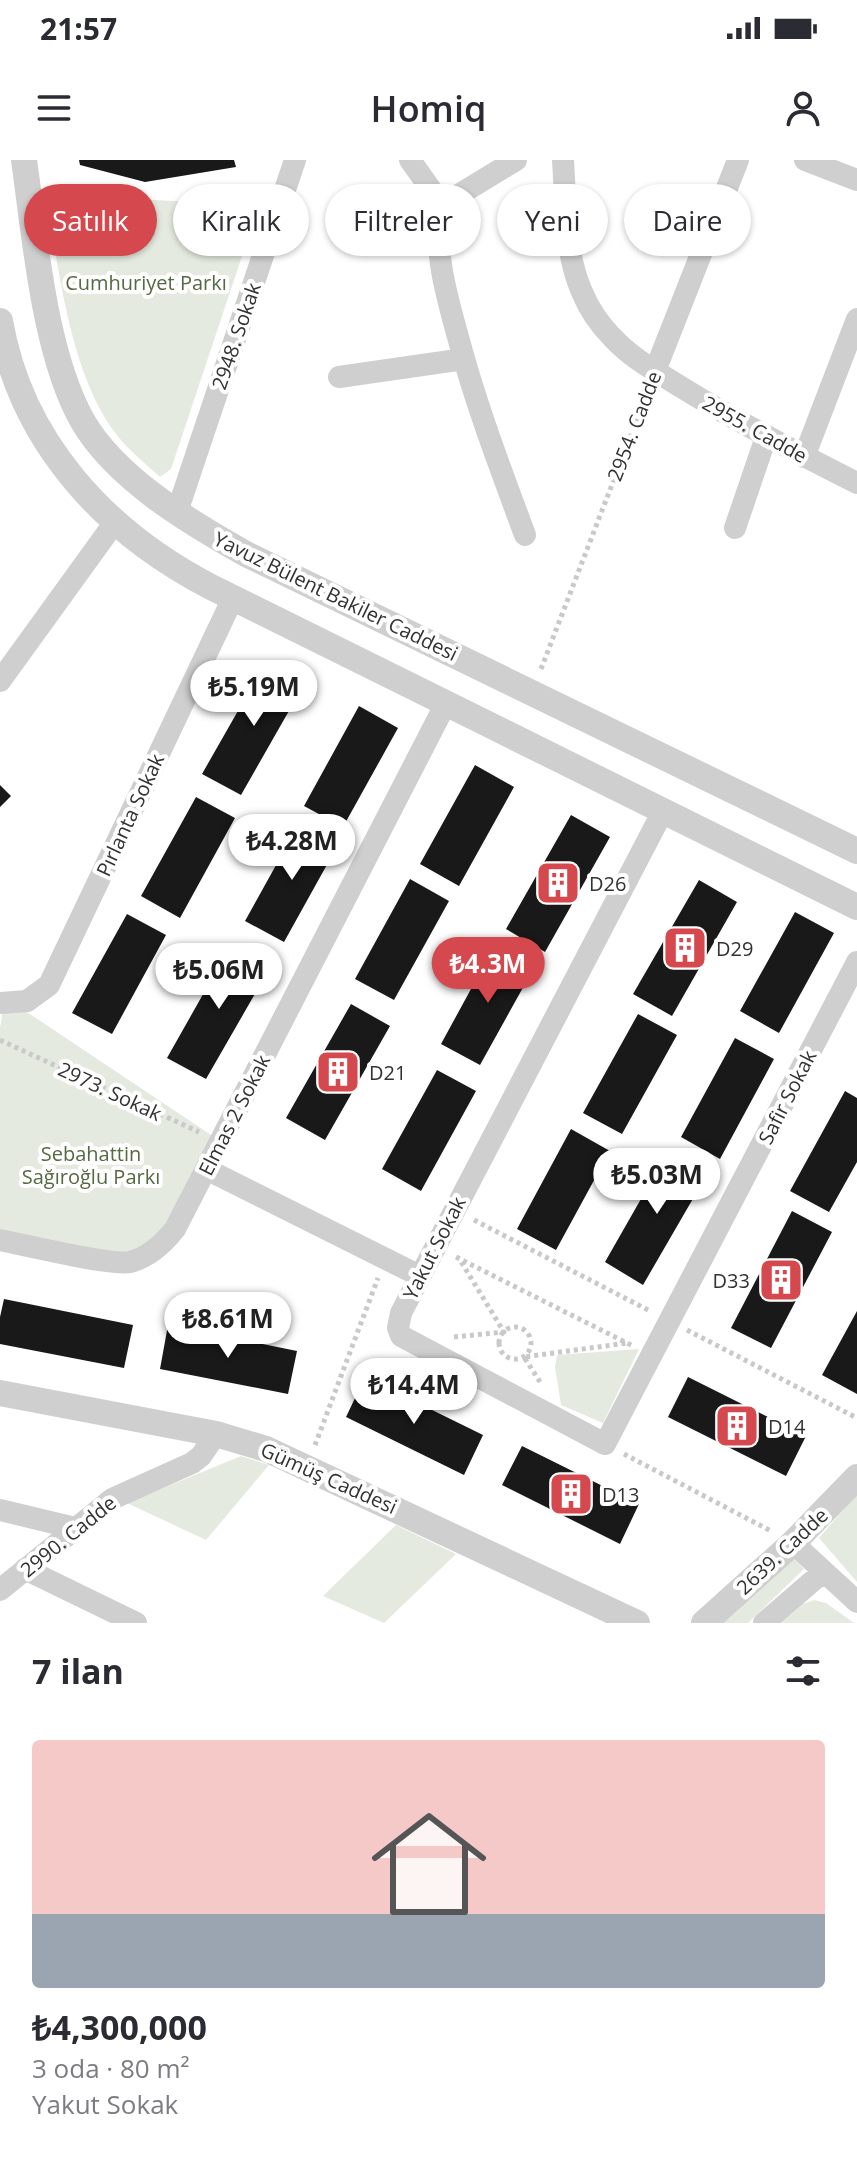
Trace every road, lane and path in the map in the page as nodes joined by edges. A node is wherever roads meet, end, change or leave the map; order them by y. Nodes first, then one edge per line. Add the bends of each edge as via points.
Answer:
1 (24, 160) edge
2 (295, 160) edge
3 (410, 160) edge
4 (516, 160) edge
5 (563, 160) edge
6 (738, 160) edge
7 (805, 160) edge
8 (857, 180) edge
9 (427, 184) edge
10 (477, 184) edge
11 (439, 256) edge
12 (857, 319) edge
13 (0, 321) edge
14 (464, 359) junction
15 (655, 371) junction
16 (339, 377) dead end
17 (766, 437) junction
18 (804, 457) junction
19 (857, 483) edge
20 (177, 512) junction
21 (115, 522) junction
22 (735, 528) dead end
23 (525, 535) dead end
24 (233, 598) junction
25 (0, 681) edge
26 (532, 692) junction
27 (445, 705) junction
28 (663, 811) junction
29 (857, 851) edge
30 (857, 907) edge
31 (857, 962) edge
32 (1, 1002) edge
33 (0, 1040) edge
34 (220, 1141) junction
35 (206, 1169) junction
36 (0, 1240) edge
37 (435, 1247) junction
38 (386, 1258) junction
39 (459, 1259) junction
40 (420, 1276) junction
41 (504, 1332) junction
42 (627, 1343) junction
43 (652, 1355) junction
44 (524, 1357) junction
45 (0, 1393) edge
46 (216, 1434) junction
47 (605, 1444) junction
48 (307, 1466) junction
49 (857, 1477) edge
50 (0, 1510) edge
51 (75, 1528) junction
52 (793, 1543) junction
53 (25, 1569) junction
54 (823, 1572) junction
55 (0, 1590) edge
56 (857, 1602) edge
57 (136, 1623) edge
58 (637, 1623) edge
59 (704, 1623) edge
60 (764, 1623) edge

1 - 20 street, Yavuz Bülent Bakiler Caddesi via 49,318 74,404 95,439
2 - 20 street, 2948. Sokak
3 - 9 street
4 - 10 street
5 - 15 street, 2955. Cadde via 570,251 582,291 612,339
6 - 15 street, 2954. Cadde
7 - 8 street
11 - 14 street
12 - 18 street
13 - 21 street via 15,378 35,424 67,473
14 - 16 street
14 - 23 street
15 - 17 street, 2955. Cadde
15 - 26 path, 2954. Cadde
17 - 18 street, 2955. Cadde
17 - 22 street
18 - 19 street, 2955. Cadde
20 - 26 street, Yavuz Bülent Bakiler Caddesi via 246,554
21 - 24 street via 170,564
21 - 25 street
24 - 27 street
24 - 32 street, Pırlanta Sokak via 49,985 27,1001
26 - 29 street, Yavuz Bülent Bakiler Caddesi
27 - 28 street
27 - 34 street, Elmas 2 Sokak
28 - 30 street
28 - 37 street, Yakut Sokak
31 - 43 street, Safir Sokak
33 - 34 path, 2973. Sokak
34 - 35 street, Elmas 2 Sokak
35 - 36 street, Elmas 2 Sokak via 175,1229 156,1249 135,1260 122,1263
35 - 38 street
37 - 39 path
37 - 40 street, Yakut Sokak
38 - 40 street
38 - 48 path
39 - 41 path
39 - 42 path
40 - 47 street, Yakut Sokak via 399,1316 401,1336
41 - 44 path via 501,1352 514,1360
41 - 44 path via 518,1327 527,1333 530,1348
42 - 43 path
42 - 44 path
43 - 47 street, Safir Sokak
45 - 46 street, Gümüş Caddesi
46 - 48 street, Gümüş Caddesi
46 - 51 street, 2990. Cadde via 192,1463 121,1493
47 - 52 path
48 - 58 street, Gümüş Caddesi
49 - 52 street, 2639. Cadde
50 - 51 street
51 - 53 street, 2990. Cadde
52 - 54 street
52 - 59 street, 2639. Cadde
53 - 55 street, 2990. Cadde
53 - 57 street
54 - 56 street
54 - 60 street

